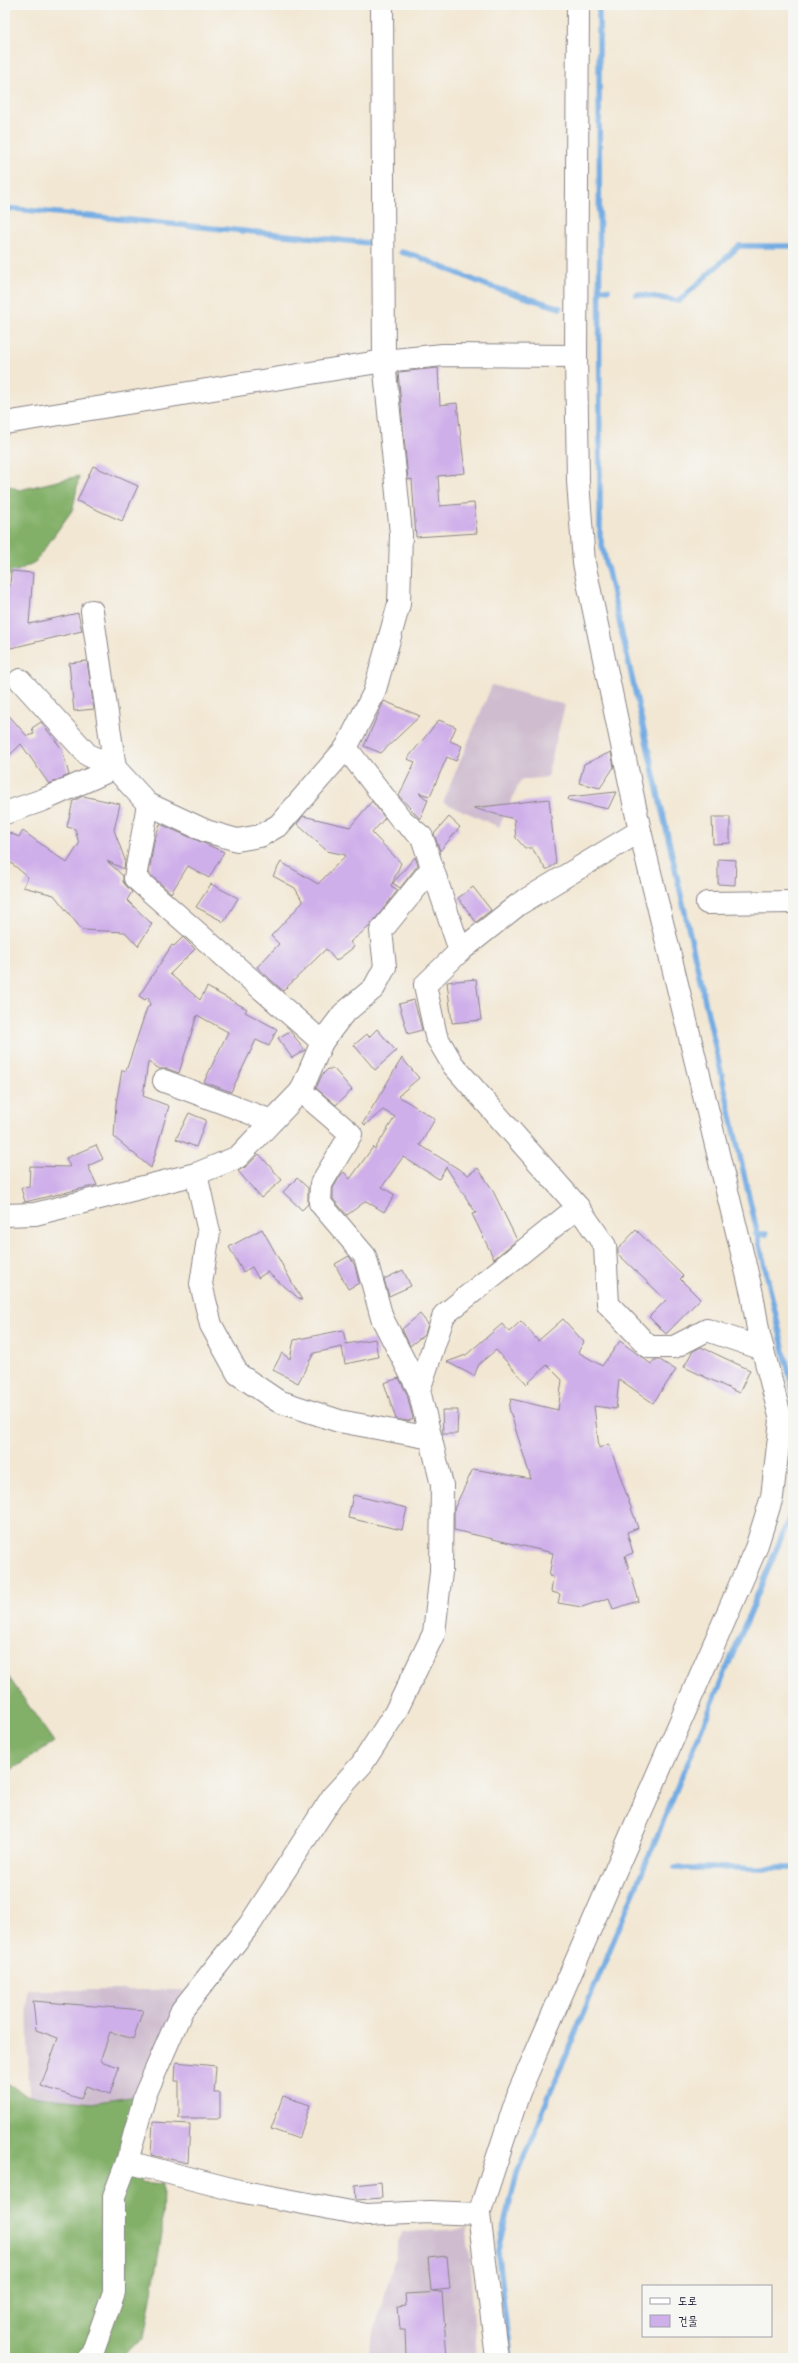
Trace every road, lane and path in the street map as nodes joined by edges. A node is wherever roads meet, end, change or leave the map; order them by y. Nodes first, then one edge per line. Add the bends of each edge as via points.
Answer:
1 (382, 5) edge
2 (578, 5) edge
3 (576, 356) junction
4 (384, 361) junction
5 (5, 423) edge
6 (92, 611) dead end
7 (20, 680) dead end
8 (346, 748) junction
9 (115, 768) junction
10 (148, 804) junction
11 (5, 814) edge
12 (640, 831) junction
13 (432, 868) junction
14 (793, 902) edge
15 (707, 903) dead end
16 (460, 951) junction
17 (322, 1042) junction
18 (164, 1081) dead end
19 (301, 1091) junction
20 (272, 1121) junction
21 (196, 1174) junction
22 (578, 1208) junction
23 (5, 1215) edge
24 (762, 1349) junction
25 (419, 1390) junction
26 (431, 1438) junction
27 (126, 2162) junction
28 (479, 2214) junction
29 (88, 2358) edge
30 (497, 2358) edge

1 - 4 street
2 - 3 street
3 - 4 street via 443,355
3 - 12 street via 578,481 584,563
4 - 5 street
4 - 8 street via 401,534 399,604 374,693
6 - 9 street
7 - 9 street via 88,756
8 - 10 street via 279,825 260,836 237,840 206,831
8 - 13 street via 401,819 422,837
9 - 10 street
9 - 11 street
10 - 17 street via 135,878
12 - 16 street via 519,904
12 - 24 street via 752,1294
13 - 16 street
13 - 17 street via 381,931 384,967 374,988 343,1014
14 - 15 street
16 - 22 street via 425,985 436,1036 453,1065
17 - 19 street
18 - 20 street
19 - 20 street
19 - 25 street via 350,1134 321,1184 320,1203 365,1256 382,1318
20 - 21 street via 238,1157
21 - 23 street via 35,1214
21 - 26 street via 209,1232 201,1284 211,1325 238,1374 285,1403 339,1421
22 - 24 street via 605,1246 608,1304 649,1347 674,1348 707,1330
22 - 25 street via 444,1315
24 - 28 street via 781,1420 772,1497 756,1548 519,2092
25 - 26 street
26 - 27 street via 442,1485 441,1572 434,1633 395,1713 362,1764 333,1796 250,1924 182,2010 145,2095
27 - 28 street via 239,2191 367,2215 429,2212
27 - 29 street via 114,2196 114,2292 92,2354
28 - 30 street

